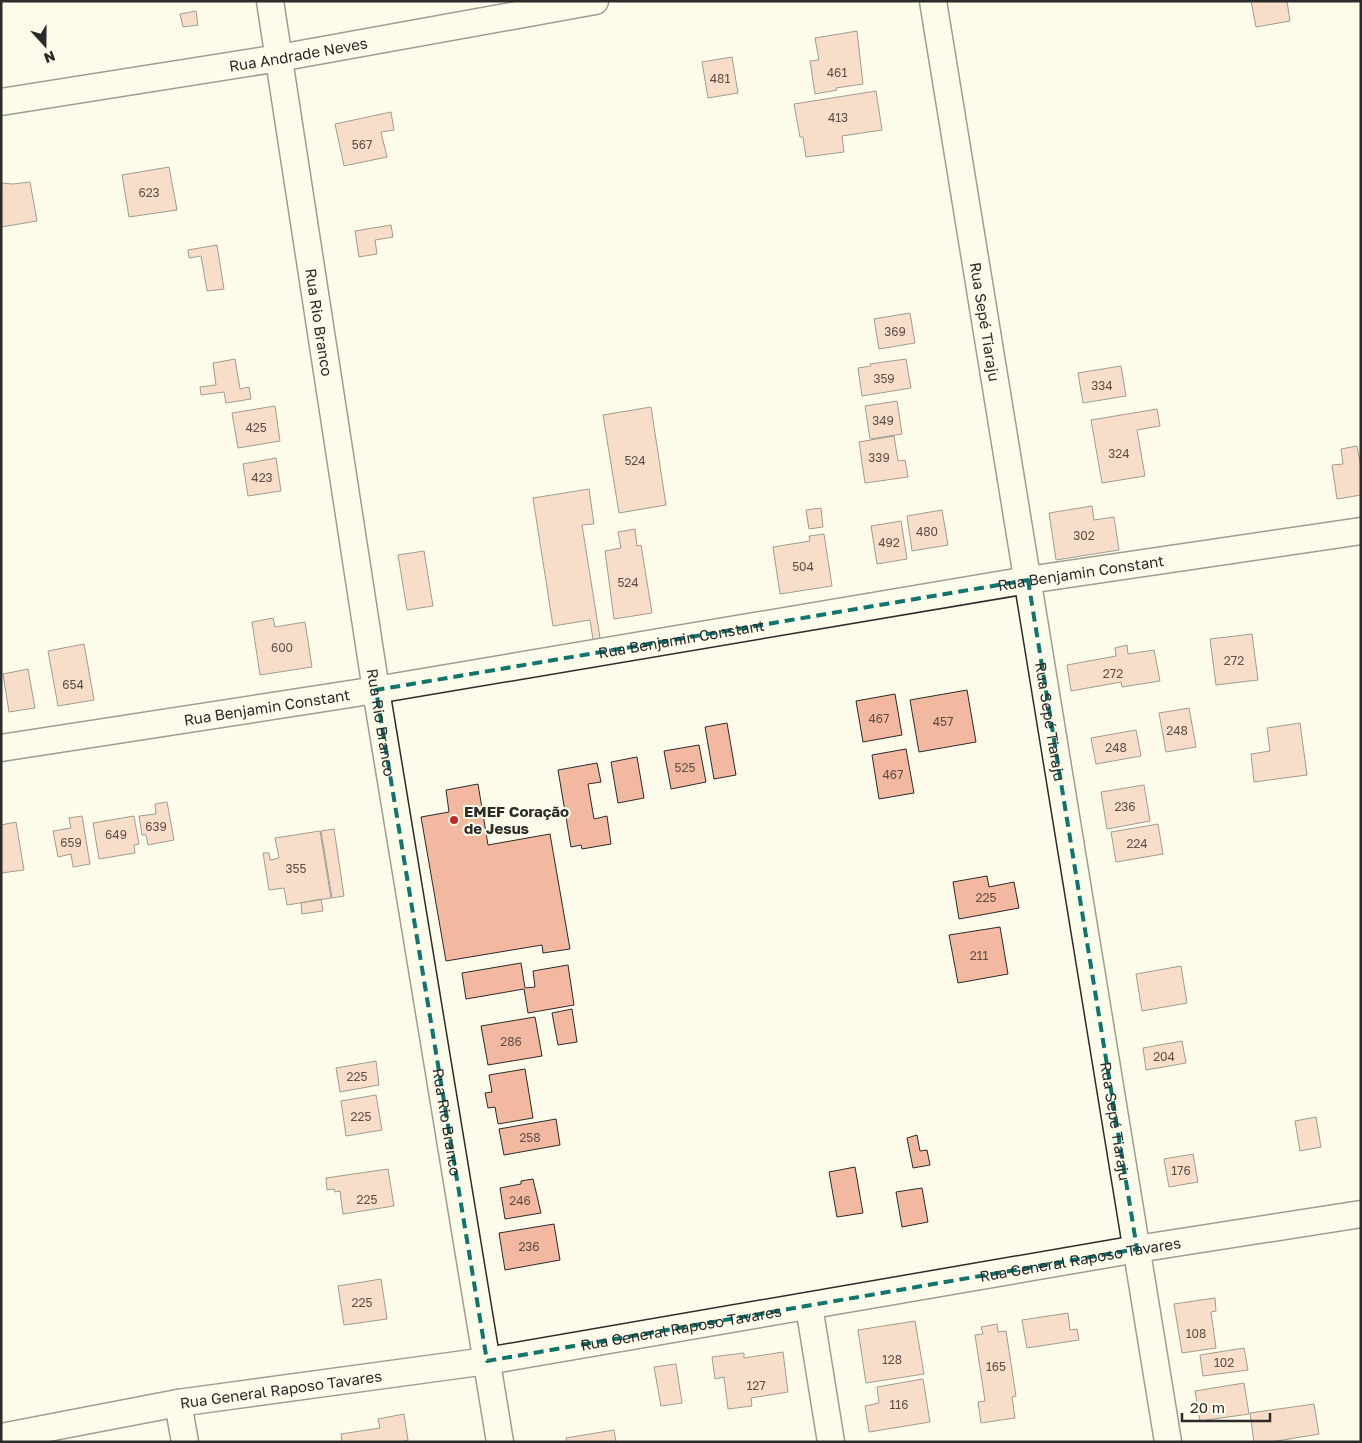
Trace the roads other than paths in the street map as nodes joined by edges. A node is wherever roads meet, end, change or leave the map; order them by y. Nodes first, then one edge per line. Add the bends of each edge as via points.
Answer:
1 (270, 1) edge
2 (596, 1) edge
3 (933, 1) edge
4 (278, 58) junction
5 (1, 102) edge
6 (1361, 531) edge
7 (1028, 580) junction
8 (376, 690) junction
9 (1, 748) edge
10 (1361, 1214) edge
11 (1137, 1249) junction
12 (808, 1306) junction
13 (487, 1361) junction
14 (178, 1403) junction
15 (1, 1437) edge
16 (185, 1442) edge
17 (500, 1442) edge
18 (831, 1442) edge
19 (1168, 1442) edge

1 - 4 street, Rua Rio Branco
2 - 4 street, Rua Andrade Neves
3 - 7 street, Rua Sepé Tiaraju
4 - 5 street, Rua Andrade Neves
4 - 8 street, Rua Rio Branco
6 - 7 street, Rua Benjamin Constant
7 - 8 street, Rua Benjamin Constant
7 - 11 street, Rua Sepé Tiaraju
8 - 9 street, Rua Benjamin Constant
8 - 13 street, Rua Rio Branco
10 - 11 street, Rua General Raposo Tavares
11 - 12 street, Rua General Raposo Tavares
11 - 19 street, Rua Sepé Tiaraju
12 - 13 street, Rua General Raposo Tavares
12 - 18 street
13 - 14 street, Rua General Raposo Tavares
13 - 17 street, Rua Rio Branco
14 - 15 street, Rua General Raposo Tavares
14 - 16 street

